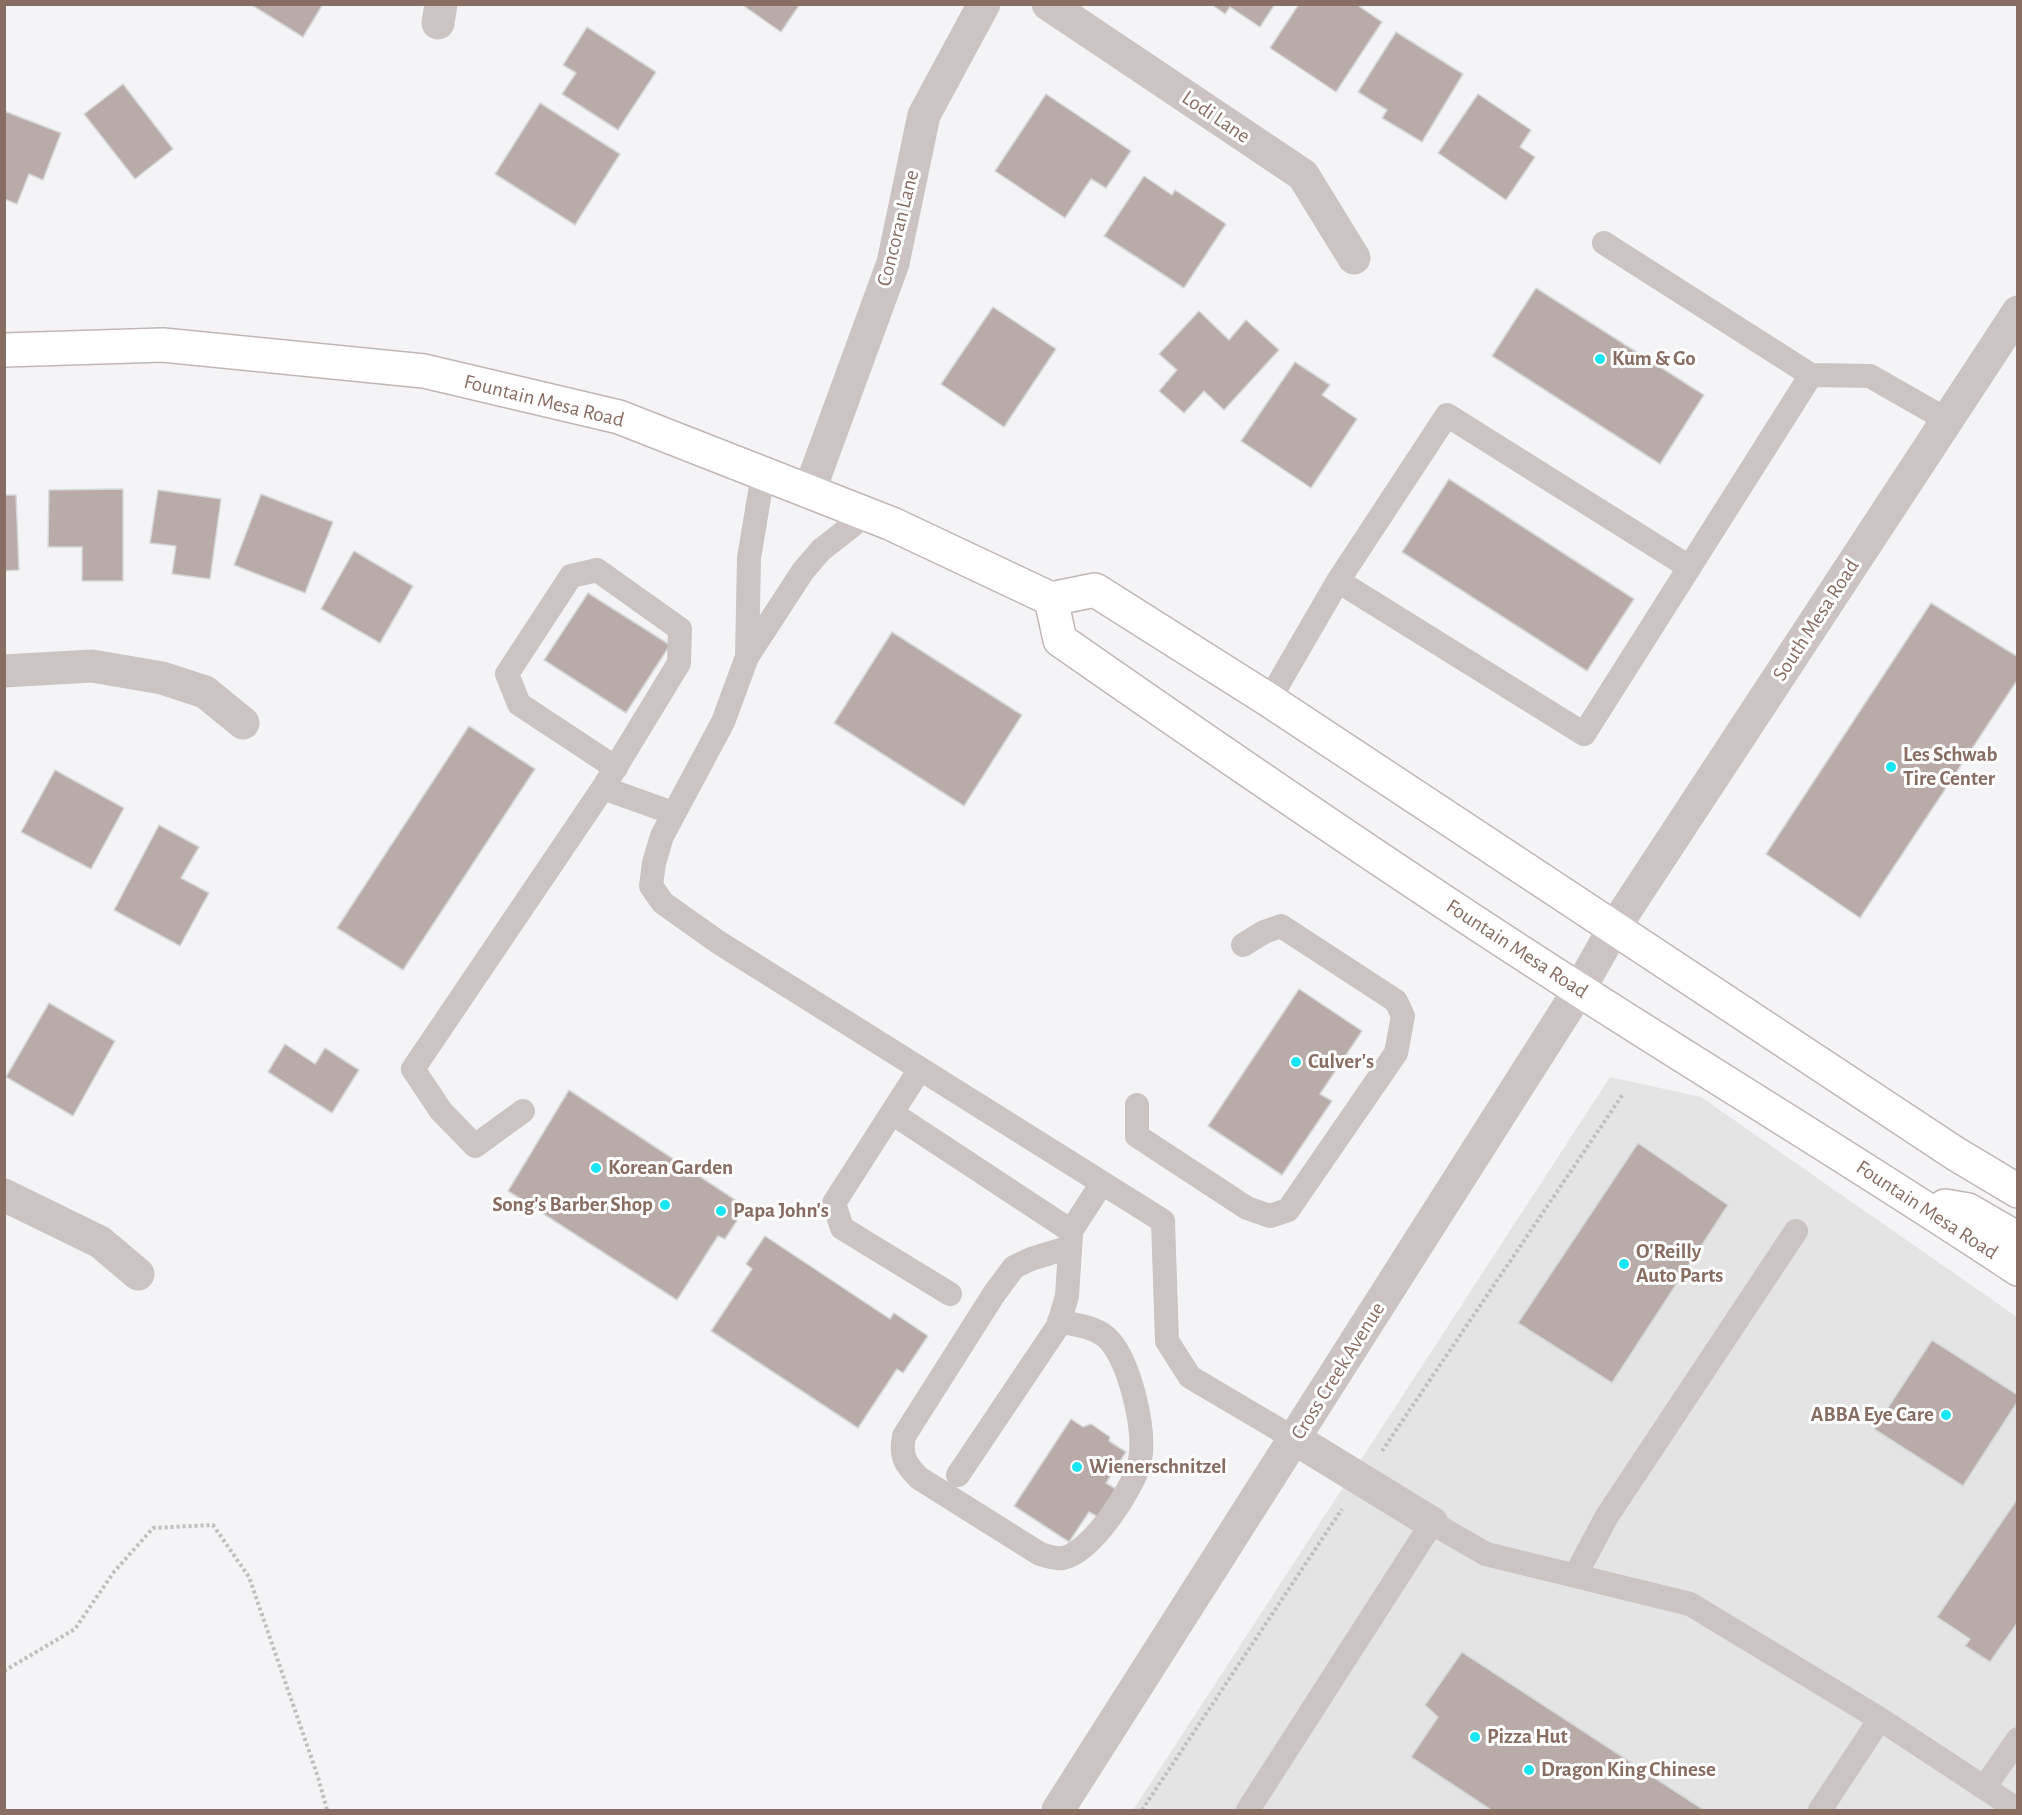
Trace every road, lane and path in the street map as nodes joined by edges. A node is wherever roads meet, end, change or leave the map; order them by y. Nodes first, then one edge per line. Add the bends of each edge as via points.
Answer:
1 (984, 4) edge
2 (1048, 4) edge
3 (1604, 243) dead end
4 (1354, 258) dead end
5 (2018, 312) edge
6 (4, 350) edge
7 (1811, 375) junction
8 (1947, 420) junction
9 (763, 474) junction
10 (809, 492) junction
11 (867, 514) junction
12 (1689, 567) junction
13 (1338, 582) junction
14 (1051, 598) junction
15 (747, 657) junction
16 (4, 671) edge
17 (1269, 700) junction
18 (243, 723) dead end
19 (616, 768) junction
20 (603, 788) junction
21 (673, 813) junction
22 (1614, 928) junction
23 (1243, 945) dead end
24 (1579, 990) junction
25 (920, 1069) junction
26 (1137, 1105) dead end
27 (523, 1110) dead end
28 (892, 1113) junction
29 (1102, 1183) junction
30 (2018, 1191) edge
31 (4, 1195) edge
32 (1914, 1200) junction
33 (1796, 1231) dead end
34 (1070, 1239) junction
35 (2018, 1239) edge
36 (2018, 1269) edge
37 (138, 1274) dead end
38 (950, 1294) dead end
39 (1059, 1321) junction
40 (1295, 1439) junction
41 (958, 1475) dead end
42 (1432, 1523) junction
43 (1575, 1576) junction
44 (4, 1671) edge
45 (1880, 1719) junction
46 (2018, 1739) edge
47 (1984, 1788) junction
48 (327, 1810) edge
49 (1058, 1810) edge
50 (1248, 1810) edge
51 (1820, 1810) edge
52 (2018, 1810) edge

1 - 10 street, Concoran Lane via 924,115 893,263
2 - 4 street, Lodi Lane via 1303,175
3 - 7 lane
5 - 8 street, South Mesa Road
6 - 9 main road, Fountain Mesa Road via 163,345 424,371 619,417
7 - 8 lane via 1870,376
7 - 12 lane
8 - 22 street, South Mesa Road
9 - 10 main road, Fountain Mesa Road
9 - 15 lane via 749,558
10 - 11 main road, Fountain Mesa Road
11 - 14 main road, Fountain Mesa Road
11 - 15 lane via 821,550 803,571
12 - 13 lane via 1447,415
12 - 13 lane via 1584,734
13 - 17 lane
14 - 17 main road via 1095,590
14 - 24 main road, Fountain Mesa Road via 1060,640 1223,754
15 - 21 lane via 723,722
16 - 18 street via 92,666 162,678 205,692
17 - 22 main road
19 - 19 lane via 678,663 680,630 597,570 571,576 507,674 519,704
19 - 20 lane
20 - 21 lane
20 - 27 lane via 413,1069 441,1111 475,1146
21 - 25 lane via 662,836 651,886 663,903
22 - 24 street, Cross Creek Avenue
22 - 30 main road
23 - 26 lane via 1281,927 1396,1001 1403,1016 1396,1053 1288,1210 1270,1216 1247,1208 1137,1136
24 - 32 main road, Fountain Mesa Road
24 - 40 street, Cross Creek Avenue
25 - 28 lane
25 - 29 lane
28 - 34 lane
28 - 38 lane via 834,1203 842,1228
29 - 34 lane
29 - 40 lane via 1163,1221 1167,1341 1190,1377
31 - 37 street via 100,1242
32 - 35 main road via 1968,1210
32 - 36 main road, Fountain Mesa Road
33 - 43 lane via 1607,1515
34 - 39 lane via 1067,1296
34 - 39 lane via 1014,1267 904,1436 901,1451 906,1465 919,1478 1040,1554 1061,1559 1091,1542 1121,1500 1140,1461 1142,1431 1122,1361 1109,1340 1090,1328
39 - 41 lane
40 - 42 street
40 - 49 street, Cross Creek Avenue
42 - 43 lane via 1486,1554
42 - 50 lane
43 - 45 lane via 1690,1604
44 - 48 path via 75,1629 113,1573 153,1528 213,1526 249,1577
45 - 47 lane
45 - 51 lane
46 - 47 lane
47 - 52 lane

